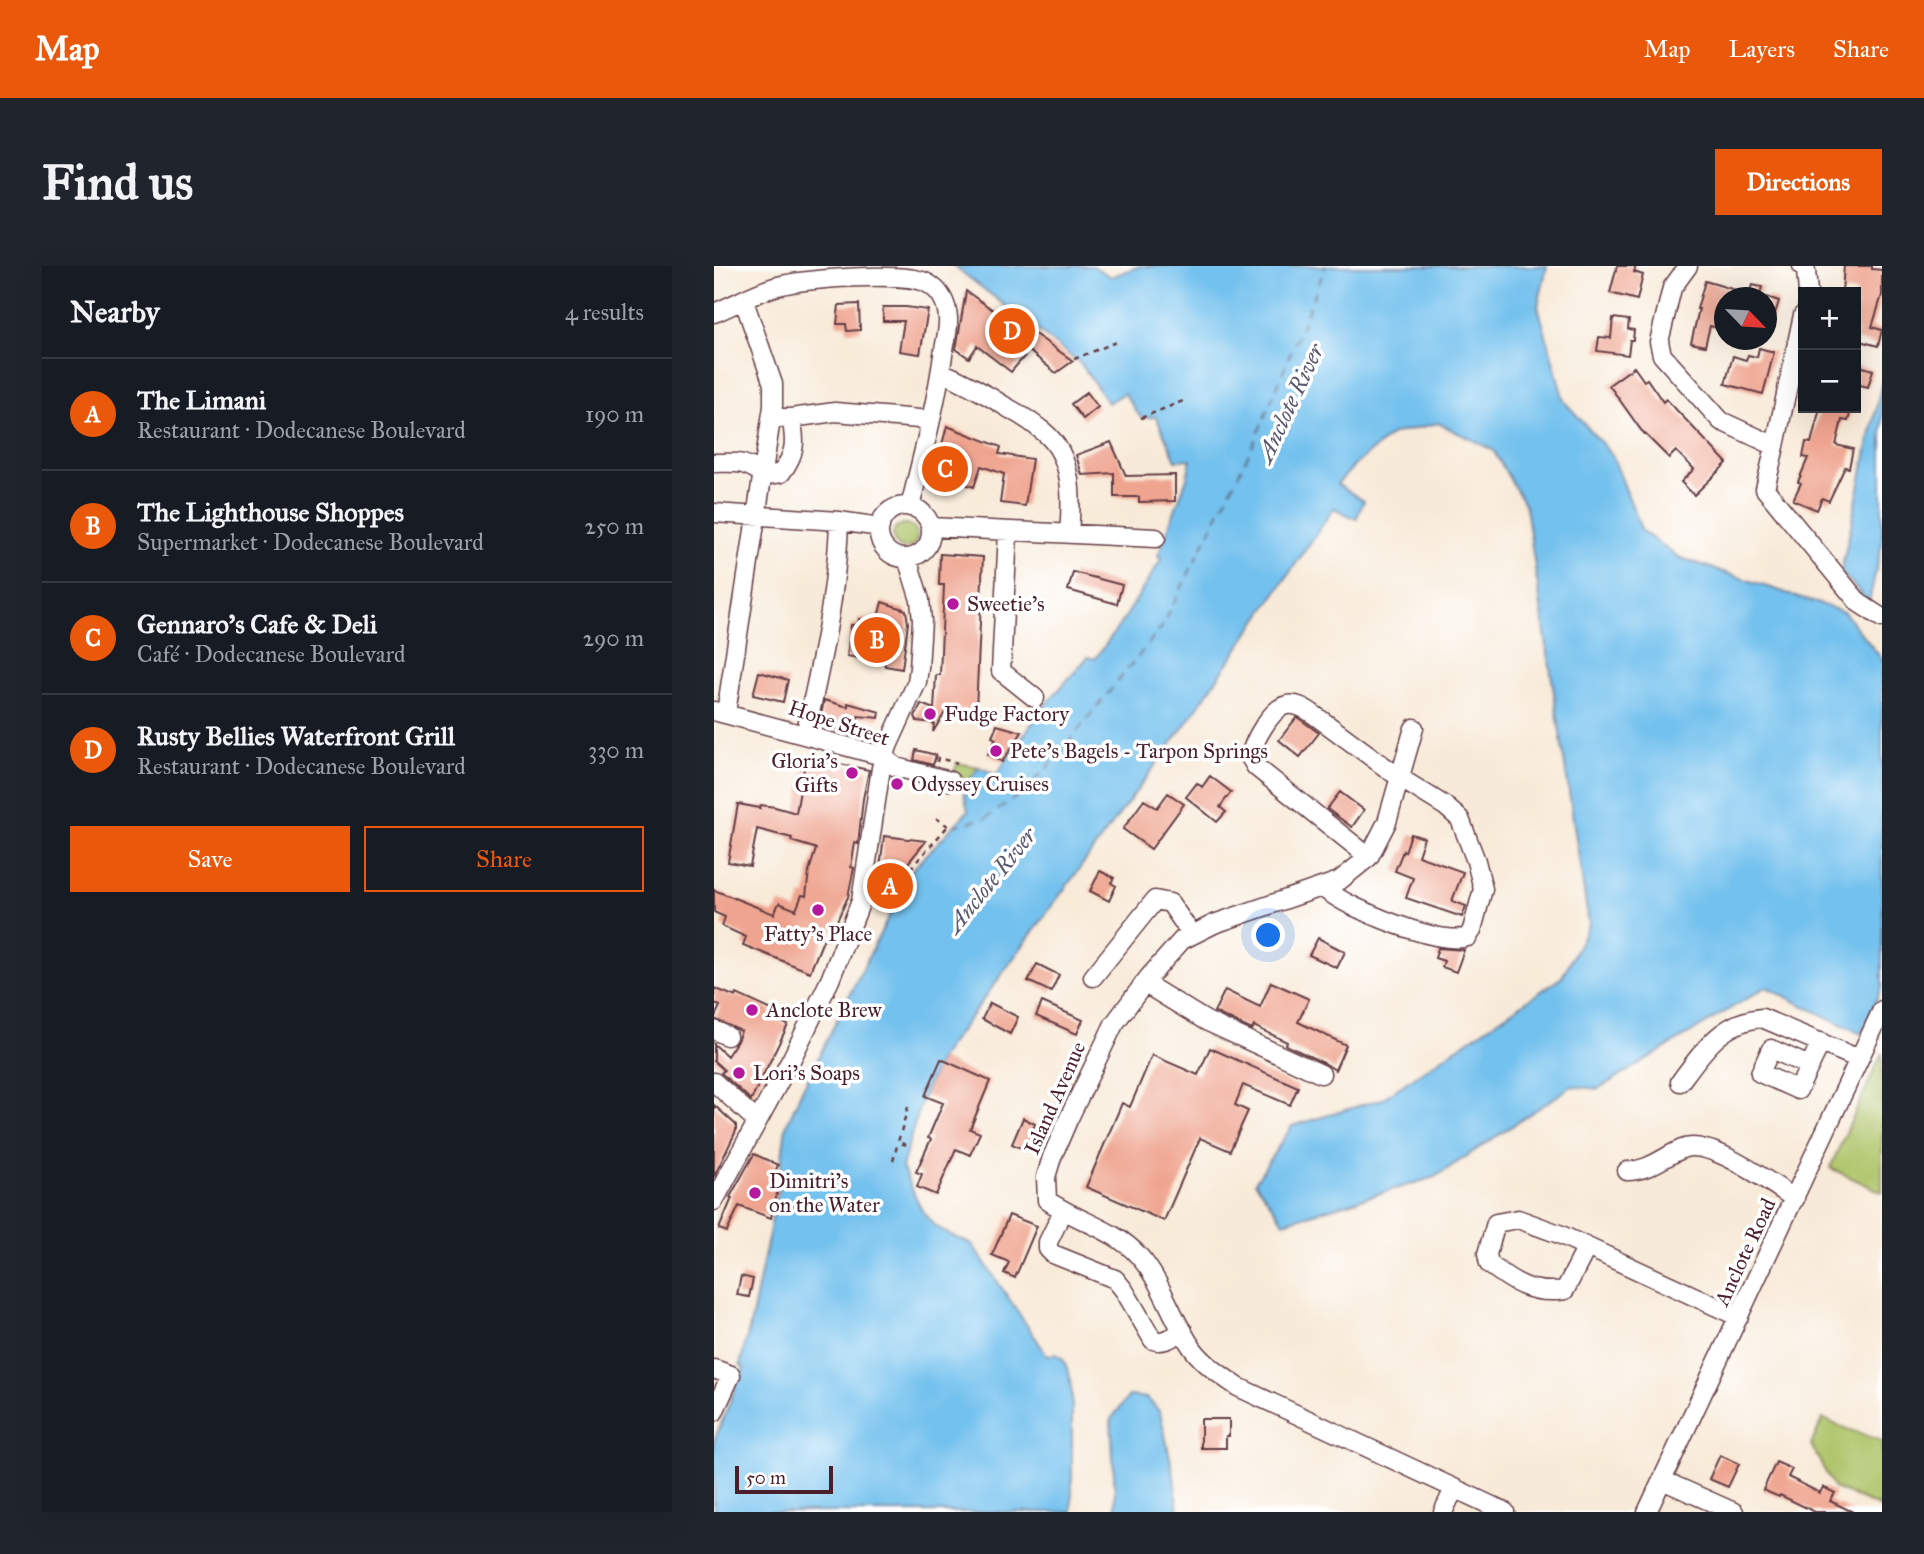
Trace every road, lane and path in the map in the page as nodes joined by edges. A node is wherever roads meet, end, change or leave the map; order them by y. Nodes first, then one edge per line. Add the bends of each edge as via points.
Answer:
1 (1688, 266) edge
2 (1802, 266) edge
3 (1808, 287) edge
4 (744, 301) junction
5 (714, 313) edge
6 (1798, 338) edge
7 (1119, 341) dead end
8 (1074, 359) dead end
9 (941, 372) junction
10 (1183, 401) dead end
11 (772, 418) junction
12 (791, 418) junction
13 (1141, 418) dead end
14 (931, 419) junction
15 (1775, 446) junction
16 (714, 463) edge
17 (763, 475) junction
18 (910, 507) junction
19 (714, 513) edge
20 (757, 515) junction
21 (839, 521) junction
22 (880, 527) junction
23 (931, 527) junction
24 (1008, 532) junction
25 (1069, 533) junction
26 (1156, 538) dead end
27 (908, 558) junction
28 (1879, 617) edge
29 (1035, 698) dead end
30 (720, 712) edge
31 (1414, 727) dead end
32 (805, 734) junction
33 (884, 757) junction
34 (1400, 778) junction
35 (950, 781) dead end
36 (936, 818) dead end
37 (1369, 857) junction
38 (1321, 887) junction
39 (897, 895) dead end
40 (1192, 935) junction
41 (1093, 977) dead end
42 (1144, 983) junction
43 (1882, 1010) edge
44 (1821, 1042) junction
45 (1859, 1059) junction
46 (1809, 1066) dead end
47 (1321, 1074) dead end
48 (714, 1082) edge
49 (1680, 1082) dead end
50 (908, 1107) dead end
51 (757, 1121) junction
52 (898, 1142) junction
53 (909, 1146) dead end
54 (893, 1161) dead end
55 (1627, 1171) dead end
56 (716, 1192) edge
57 (1794, 1199) junction
58 (1063, 1211) junction
59 (1587, 1247) junction
60 (1740, 1317) junction
61 (1183, 1331) junction
62 (714, 1369) edge
63 (714, 1412) edge
64 (1662, 1480) junction
65 (1454, 1489) junction
66 (1443, 1512) edge
67 (1505, 1512) edge
68 (1647, 1512) edge
69 (1734, 1512) edge

1 - 15 street via 1672,288 1659,341 1662,355 1721,421
2 - 3 street
4 - 5 street
4 - 9 street via 777,286 855,277 926,282 943,299 948,319
4 - 11 street via 773,384
6 - 15 street
7 - 8 path
9 - 14 street
9 - 25 street via 968,383 1047,434 1068,473 1072,498
10 - 13 path
11 - 12 street
11 - 17 street
12 - 14 street via 835,412
12 - 17 street via 794,452 789,463 781,473
14 - 18 street
15 - 28 street via 1765,489 1859,603
16 - 17 street via 737,463
17 - 20 street
18 - 22 street via 894,509
18 - 23 street via 923,514
19 - 20 street
20 - 21 street
20 - 30 street
21 - 22 street
21 - 32 street via 826,639
22 - 27 street via 886,549
23 - 24 street
23 - 27 street via 929,544
24 - 25 street
24 - 29 street via 1001,671
25 - 26 street
27 - 33 street via 920,600 919,668
30 - 32 street, Hope Street
31 - 34 street, Island Avenue
32 - 33 street, Hope Street
33 - 35 street, Hope Street via 897,766
33 - 51 street via 861,901 830,980
34 - 37 street, Island Avenue via 1387,822
34 - 37 street via 1301,706 1284,705 1272,714 1252,748 1250,757 1256,767
34 - 38 street via 1460,819 1483,888 1468,937 1415,931 1354,907
36 - 39 path via 948,825 910,869
37 - 38 street, Island Avenue via 1339,881
38 - 40 street, Island Avenue
40 - 41 street via 1170,903 1155,900
40 - 42 street, Island Avenue via 1182,940
42 - 47 street via 1206,1021
42 - 58 street, Island Avenue via 1114,1024 1052,1157 1046,1177 1047,1200
43 - 45 street, Anclote Road
44 - 45 street
44 - 46 street
44 - 49 street via 1762,1018 1747,1019 1706,1046
45 - 57 street, Anclote Road
48 - 51 street
50 - 52 path
51 - 56 street
52 - 53 path
52 - 54 path
55 - 57 street via 1648,1168 1685,1147 1698,1146 1745,1167
57 - 60 street, Anclote Road
58 - 61 street via 1116,1237 1139,1256
58 - 61 street via 1048,1249 1115,1279 1153,1340
59 - 59 street via 1565,1290 1548,1293 1514,1283 1489,1264 1487,1254 1496,1223 1518,1219
59 - 60 street
60 - 64 street, Anclote Road
61 - 65 street via 1212,1370 1238,1387
62 - 63 street via 731,1375
64 - 68 street, Anclote Road
64 - 69 street
65 - 66 street
65 - 67 street

